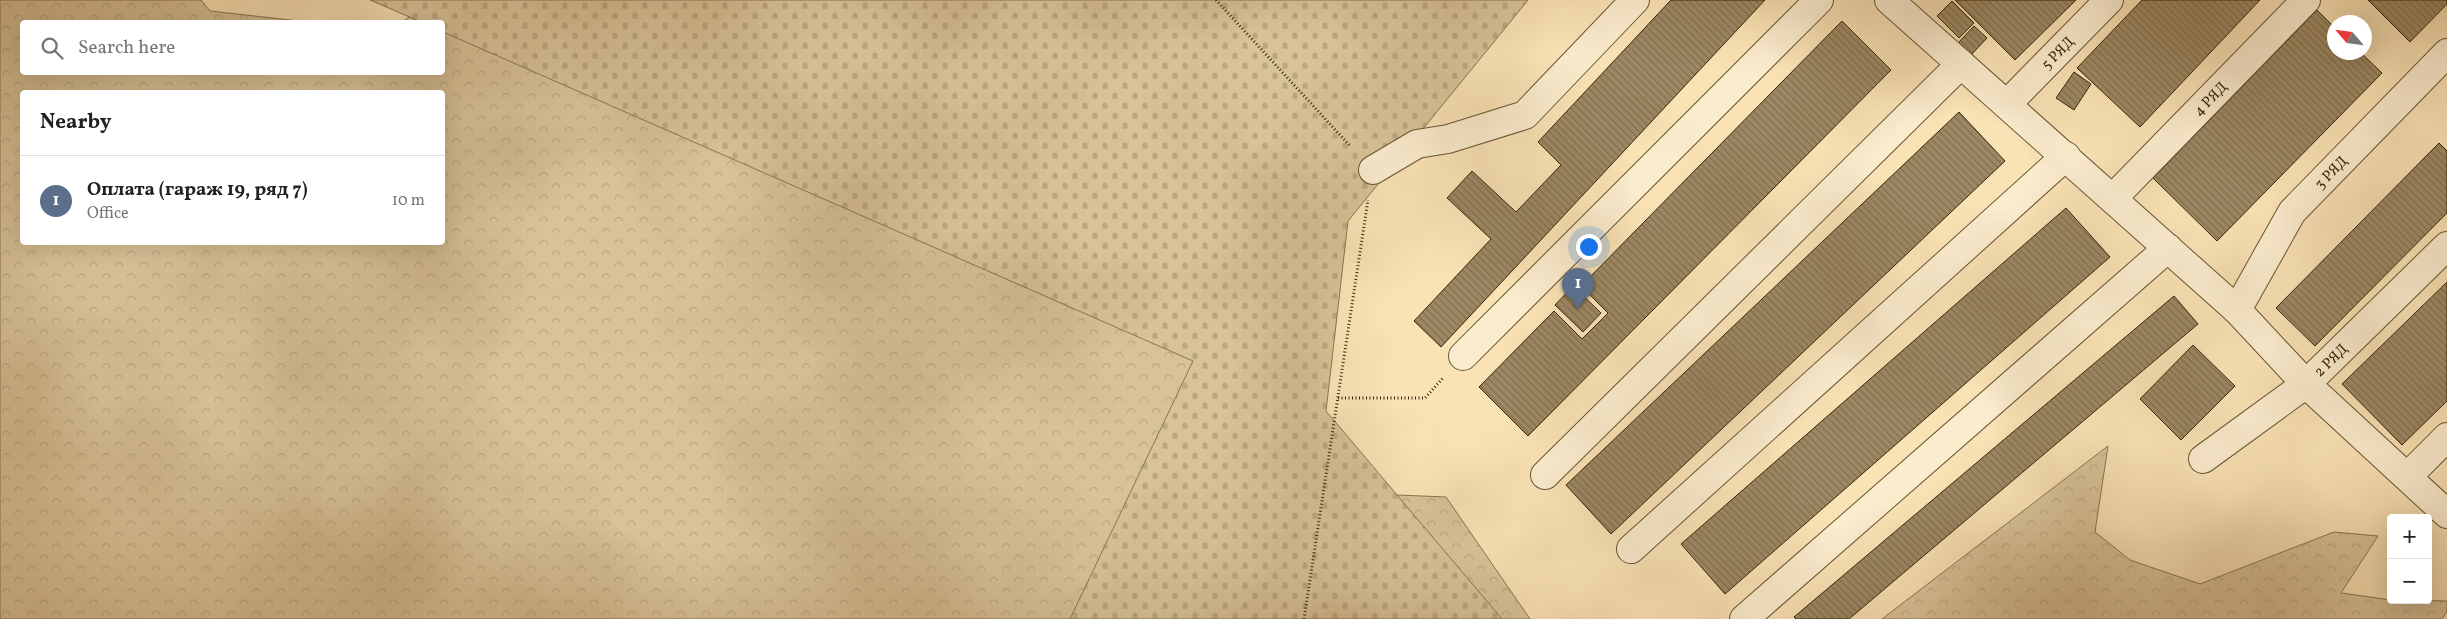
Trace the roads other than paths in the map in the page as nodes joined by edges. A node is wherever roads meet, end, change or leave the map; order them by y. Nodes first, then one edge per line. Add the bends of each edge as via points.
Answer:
1 (1635, 0) edge
2 (1818, 0) edge
3 (2109, 0) edge
4 (2306, 0) edge
5 (1900, 4) edge
6 (2447, 53) edge
7 (1961, 64) junction
8 (2007, 104) junction
9 (2066, 156) junction
10 (1373, 170) road end
11 (2113, 198) junction
12 (2447, 246) edge
13 (2168, 248) junction
14 (2237, 310) junction
15 (1463, 356) road end
16 (2306, 384) junction
17 (2447, 437) edge
18 (2203, 460) dead end
19 (1545, 475) dead end
20 (2408, 476) junction
21 (2447, 514) edge
22 (1631, 549) dead end
23 (1744, 619) edge

1 - 10 street via 1525,116 1448,139 1418,144
2 - 15 street
3 - 8 street, 5 РЯД
4 - 11 street, 4 РЯД
5 - 7 street
6 - 14 street, 3 РЯД via 2292,212
7 - 8 street
7 - 19 street
8 - 9 street
9 - 11 street
9 - 22 street
11 - 13 street
12 - 16 street, 2 РЯД
13 - 14 street
13 - 23 street
14 - 16 street
16 - 18 street, 2 РЯД
16 - 20 street
17 - 20 street
20 - 21 street

